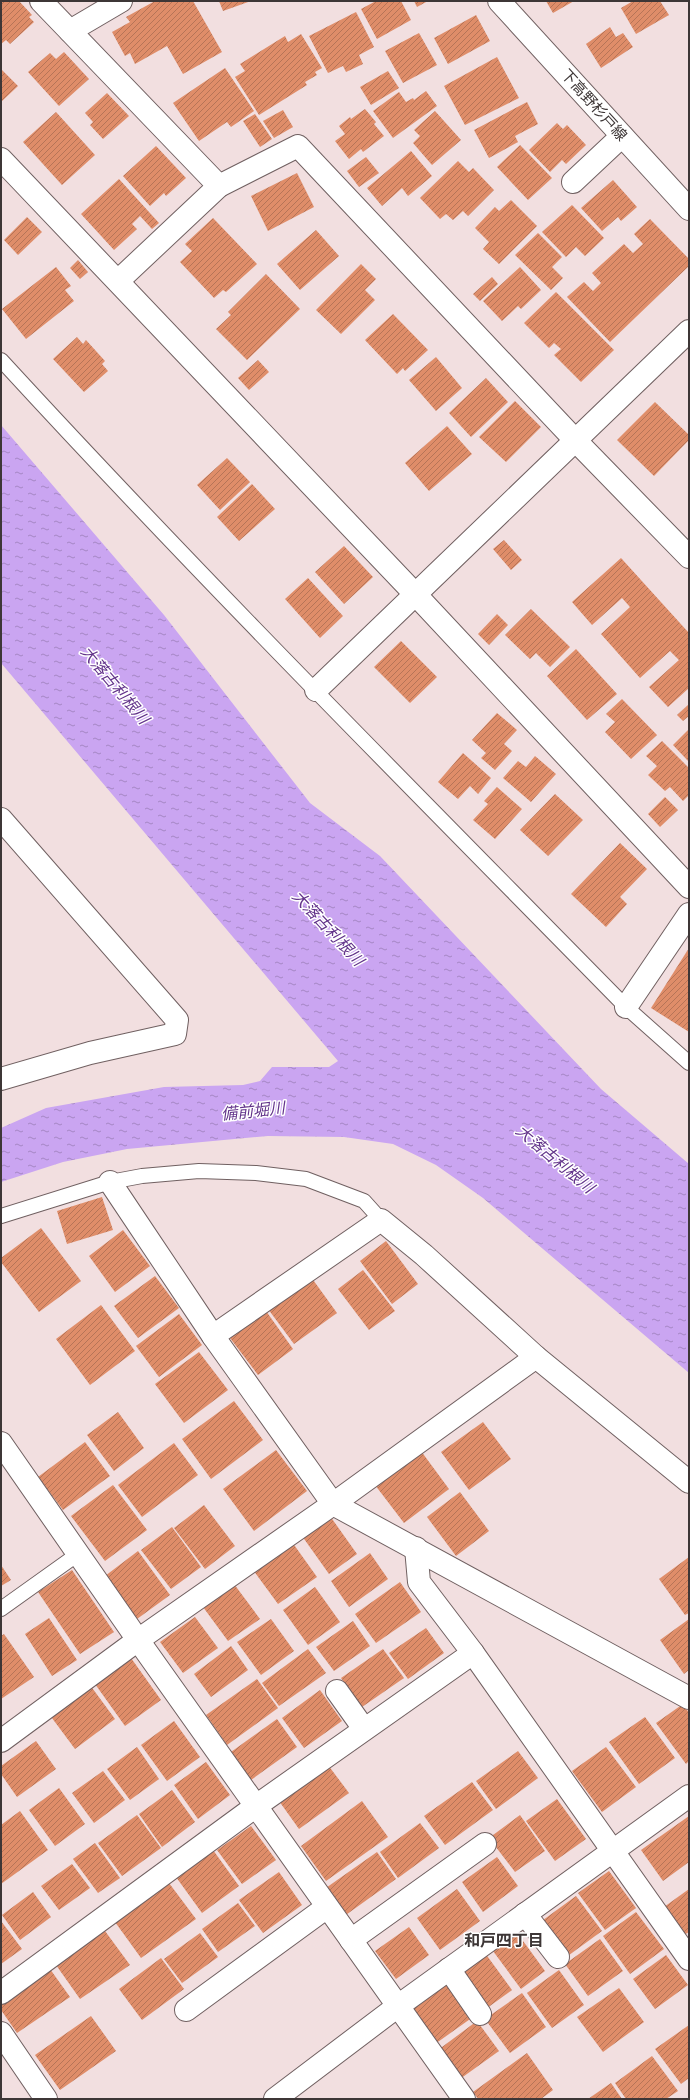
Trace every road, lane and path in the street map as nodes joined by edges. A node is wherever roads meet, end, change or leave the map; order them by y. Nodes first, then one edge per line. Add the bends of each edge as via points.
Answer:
1 (41, 1) edge
2 (121, 1) edge
3 (499, 1) edge
4 (70, 31) junction
5 (622, 136) junction
6 (1, 159) edge
7 (573, 182) dead end
8 (219, 186) junction
9 (689, 209) edge
10 (118, 281) junction
11 (689, 331) edge
12 (1, 360) edge
13 (576, 441) junction
14 (689, 557) edge
15 (416, 595) junction
16 (316, 690) junction
17 (1, 819) edge
18 (689, 887) edge
19 (689, 914) edge
20 (626, 1007) junction
21 (689, 1063) edge
22 (4, 1073) edge
23 (110, 1182) junction
24 (1, 1216) edge
25 (381, 1220) junction
26 (213, 1336) junction
27 (536, 1357) junction
28 (3, 1450) edge
29 (689, 1482) edge
30 (333, 1504) junction
31 (416, 1548) junction
32 (78, 1554) junction
33 (1, 1609) edge
34 (138, 1640) junction
35 (473, 1653) junction
36 (337, 1691) dead end
37 (689, 1698) edge
38 (364, 1729) junction
39 (1, 1741) edge
40 (689, 1796) edge
41 (256, 1806) junction
42 (485, 1844) dead end
43 (612, 1851) junction
44 (327, 1907) junction
45 (525, 1914) junction
46 (350, 1940) junction
47 (558, 1957) dead end
48 (689, 1959) edge
49 (449, 1969) junction
50 (1, 1993) edge
51 (398, 2006) junction
52 (186, 2010) dead end
53 (480, 2014) dead end
54 (1, 2033) edge
55 (46, 2099) edge
56 (274, 2099) edge
57 (464, 2099) edge

1 - 4 street
2 - 4 street
3 - 5 street, 下高野杉戸線
4 - 8 street
5 - 7 street
5 - 9 street, 下高野杉戸線
6 - 10 street
8 - 10 street
8 - 13 street via 298,146
10 - 15 street
11 - 13 street
12 - 16 lane
13 - 14 street
13 - 15 street
15 - 16 street
15 - 18 street
16 - 20 lane
17 - 22 street via 177,1020 175,1034
19 - 20 street
20 - 21 lane
23 - 24 lane
23 - 25 lane via 142,1176 199,1171 306,1178 364,1201
23 - 26 street
25 - 26 street
25 - 27 street via 424,1255
26 - 30 street
27 - 29 street
27 - 30 street
28 - 32 street
30 - 31 street
30 - 34 street
31 - 35 street via 419,1582
31 - 37 street
32 - 33 lane
32 - 34 street
34 - 39 street
34 - 41 street
35 - 38 street
35 - 43 street
36 - 38 street
38 - 41 street
40 - 43 street
41 - 44 street
41 - 50 street
42 - 46 street
43 - 45 street
43 - 48 street
44 - 46 street
44 - 52 street
45 - 47 street
45 - 49 street
46 - 51 street
49 - 51 street
49 - 53 street
51 - 56 street
51 - 57 street
54 - 55 street

